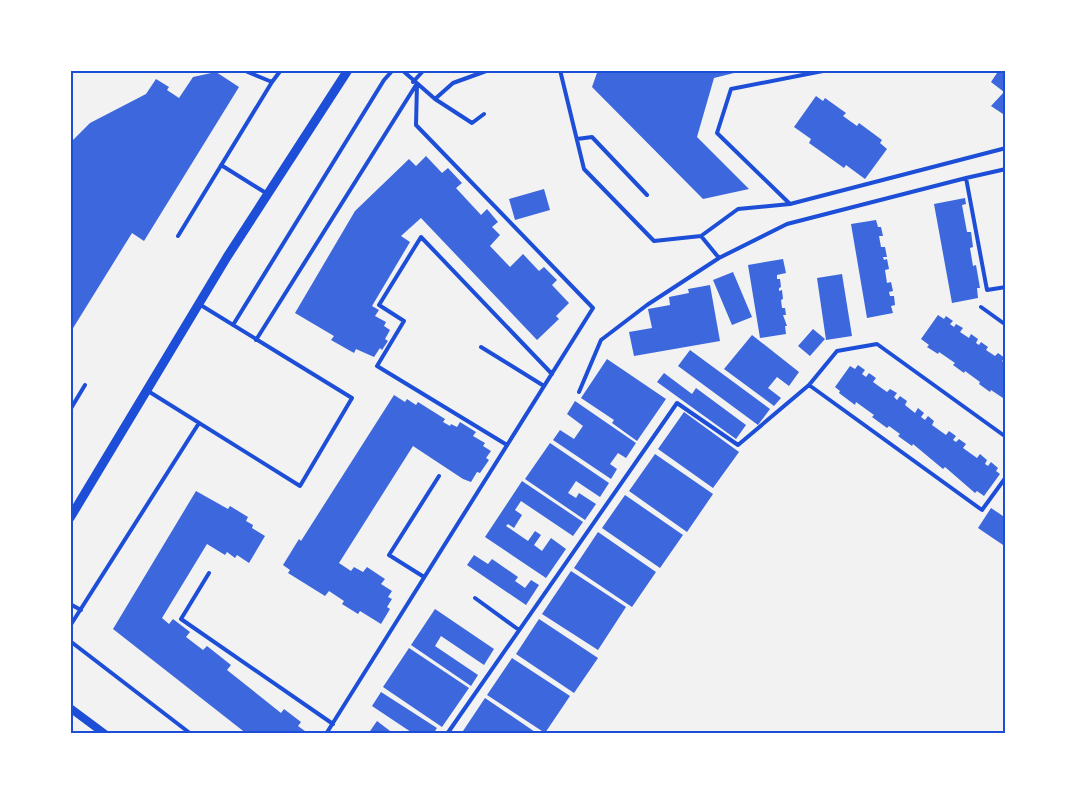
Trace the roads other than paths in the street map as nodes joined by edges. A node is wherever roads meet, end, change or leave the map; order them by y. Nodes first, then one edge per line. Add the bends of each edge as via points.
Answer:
1 (243, 70) edge
2 (281, 70) edge
3 (348, 70) edge
4 (393, 70) edge
5 (402, 70) edge
6 (424, 70) edge
7 (489, 70) edge
8 (560, 70) edge
9 (828, 70) edge
10 (808, 72) edge
11 (272, 82) junction
12 (415, 83) junction
13 (435, 99) junction
14 (484, 114) dead end
15 (577, 139) junction
16 (1005, 148) edge
17 (221, 165) junction
18 (1005, 169) edge
19 (966, 178) junction
20 (268, 194) junction
21 (647, 195) dead end
22 (790, 204) junction
23 (178, 236) dead end
24 (701, 236) junction
25 (719, 258) junction
26 (1005, 287) edge
27 (199, 304) junction
28 (981, 306) dead end
29 (1005, 324) edge
30 (233, 325) junction
31 (256, 340) junction
32 (481, 347) dead end
33 (552, 374) junction
34 (85, 385) dead end
35 (544, 386) junction
36 (809, 386) junction
37 (147, 390) junction
38 (579, 392) dead end
39 (70, 410) edge
40 (199, 423) junction
41 (1005, 438) edge
42 (507, 445) junction
43 (439, 476) dead end
44 (1005, 477) edge
45 (70, 518) edge
46 (209, 573) dead end
47 (424, 577) junction
48 (475, 598) dead end
49 (70, 604) edge
50 (81, 610) junction
51 (70, 626) edge
52 (519, 630) junction
53 (70, 641) edge
54 (70, 708) edge
55 (333, 724) junction
56 (103, 733) edge
57 (191, 734) edge
58 (326, 734) edge
59 (447, 734) edge

1 - 11 lane
2 - 11 lane
3 - 20 main road
4 - 30 lane
5 - 12 lane
6 - 12 lane
7 - 13 lane via 453,83
8 - 15 lane
9 - 10 lane
10 - 22 lane via 731,89 717,133
11 - 17 lane
12 - 13 lane
12 - 31 lane
12 - 33 lane via 416,124 592,308
13 - 14 lane via 472,123
15 - 21 lane via 592,138
15 - 24 lane via 584,169 654,241
16 - 22 lane
17 - 20 lane
17 - 23 lane
18 - 19 lane
19 - 25 lane via 787,224
19 - 26 lane via 987,290
20 - 27 main road
22 - 24 lane via 738,209
24 - 25 lane
25 - 38 lane via 601,340
27 - 30 lane
27 - 37 main road
28 - 29 lane
30 - 31 lane
31 - 40 lane via 352,398 300,486
32 - 35 lane
33 - 35 lane
33 - 42 lane via 421,237 379,305 404,321 377,366
34 - 39 lane
35 - 42 lane
36 - 41 lane via 837,351 877,344
36 - 44 lane via 982,510
36 - 52 lane via 738,445 677,403
37 - 40 lane
37 - 45 main road
40 - 50 lane
42 - 47 lane
43 - 47 lane via 389,555
46 - 55 lane via 181,619
47 - 55 lane
48 - 52 lane
49 - 50 lane
50 - 51 lane
52 - 59 lane
53 - 57 lane
54 - 56 street
55 - 58 lane

